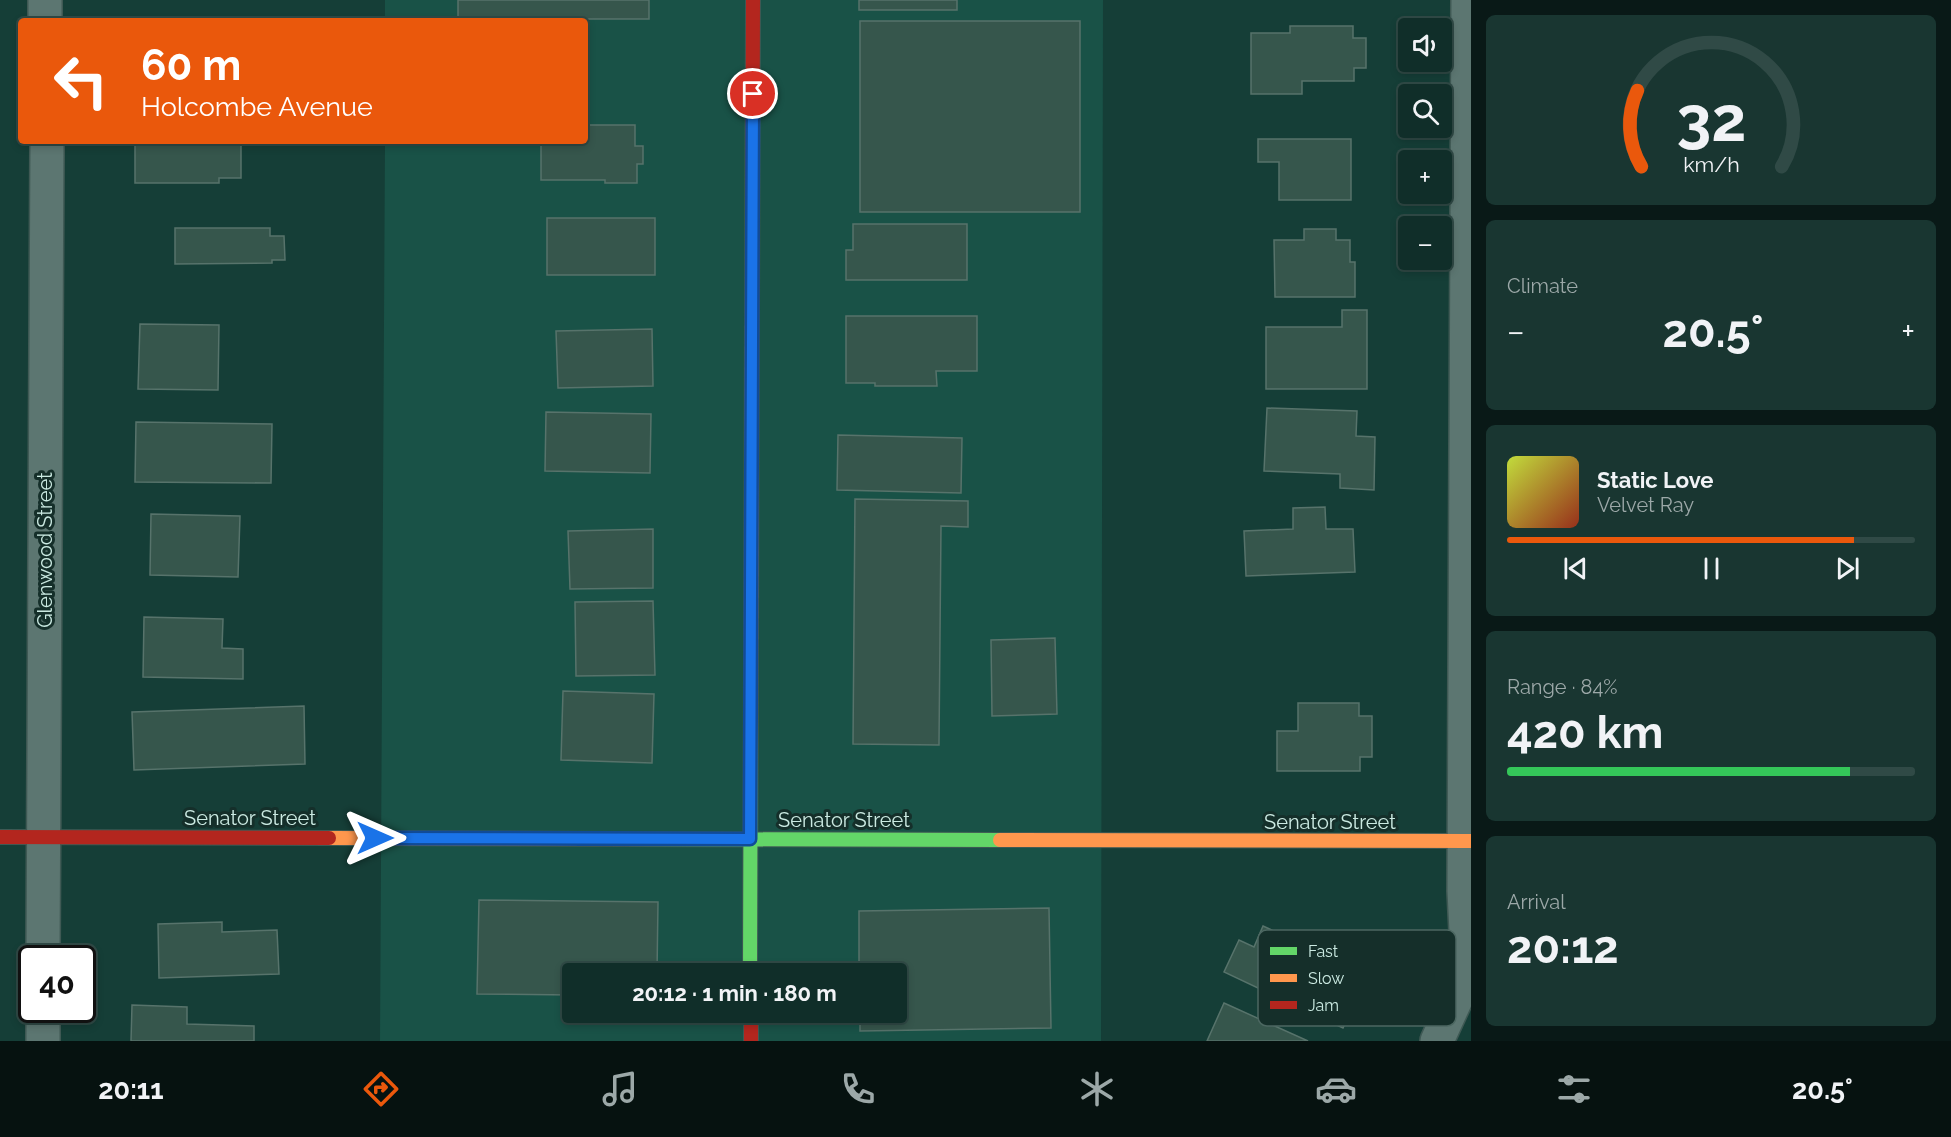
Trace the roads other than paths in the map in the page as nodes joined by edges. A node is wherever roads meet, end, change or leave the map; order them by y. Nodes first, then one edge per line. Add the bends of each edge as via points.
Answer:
1 (45, 0) edge
2 (753, 0) edge
3 (1468, 0) edge
4 (45, 18) edge
5 (47, 144) edge
6 (0, 837) edge
7 (44, 837) junction
8 (750, 839) junction
9 (1468, 841) edge
10 (44, 945) edge
11 (750, 963) edge
12 (1456, 999) edge
13 (43, 1023) edge
14 (751, 1023) edge
15 (1444, 1026) edge
16 (43, 1041) edge
17 (751, 1041) edge
18 (1437, 1041) edge

1 - 4 street
2 - 8 street
3 - 9 street
5 - 7 street, Glenwood Street
6 - 7 street, Senator Street
7 - 8 street, Senator Street
7 - 10 street, Glenwood Street
8 - 9 street, Senator Street
8 - 11 street
9 - 12 street via 1464,891 1468,973
13 - 16 street
14 - 17 street
15 - 18 street

